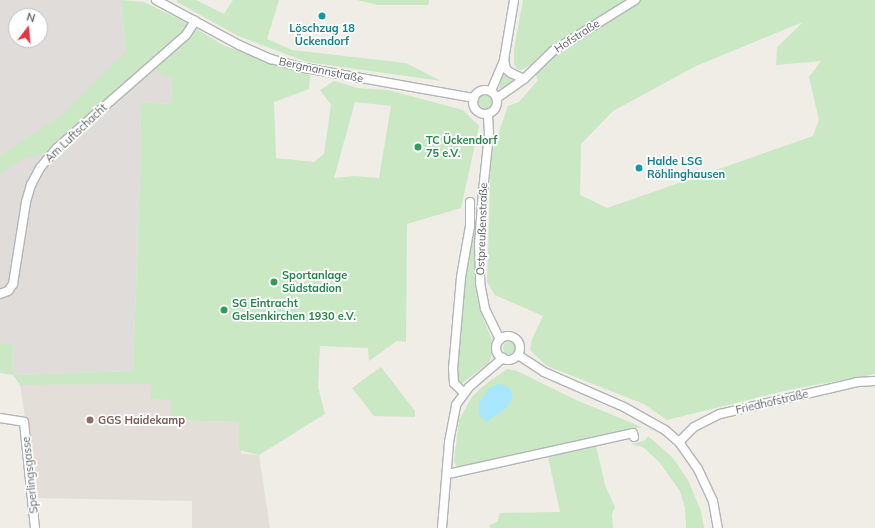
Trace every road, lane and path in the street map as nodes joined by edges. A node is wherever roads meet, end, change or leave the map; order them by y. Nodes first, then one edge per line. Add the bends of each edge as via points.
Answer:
1 (156, 0) edge
2 (514, 0) edge
3 (635, 0) edge
4 (195, 21) junction
5 (504, 60) junction
6 (524, 79) junction
7 (491, 91) junction
8 (474, 98) junction
9 (497, 98) junction
10 (488, 115) junction
11 (470, 202) dead end
12 (0, 294) edge
13 (500, 340) junction
14 (518, 355) junction
15 (503, 358) junction
16 (875, 381) edge
17 (464, 393) junction
18 (0, 418) edge
19 (634, 437) dead end
20 (679, 442) junction
21 (448, 474) junction
22 (35, 528) edge
23 (442, 528) edge
24 (718, 528) edge

1 - 4 street, Bergmannstraße
2 - 5 street
3 - 6 street, Hofstraße via 553,51
4 - 8 street, Bergmannstraße via 239,45 295,66
4 - 12 street, Am Luftschacht via 186,35 66,140 40,168 26,202 13,284 8,291
5 - 6 street via 506,69
5 - 7 street
6 - 9 street, Hofstraße
7 - 8 street via 479,92
7 - 9 street
8 - 10 street via 475,109 480,114
9 - 10 street via 497,107
10 - 13 street, Ostpreußenstraße via 489,134 480,238 480,283 485,309
11 - 17 street, Ostpreußenstraße via 470,226 459,290 453,374 454,383
13 - 14 street via 510,337 517,340 520,347
13 - 15 street via 497,350
14 - 15 street via 510,360
14 - 20 street via 544,372 645,418
15 - 17 street
16 - 20 street, Friedhofstraße via 857,382 720,414 694,427
17 - 21 street via 456,405 451,429
18 - 22 street, Sperlingsgasse via 24,422
19 - 21 street via 633,433
20 - 24 street via 708,488
21 - 23 street

